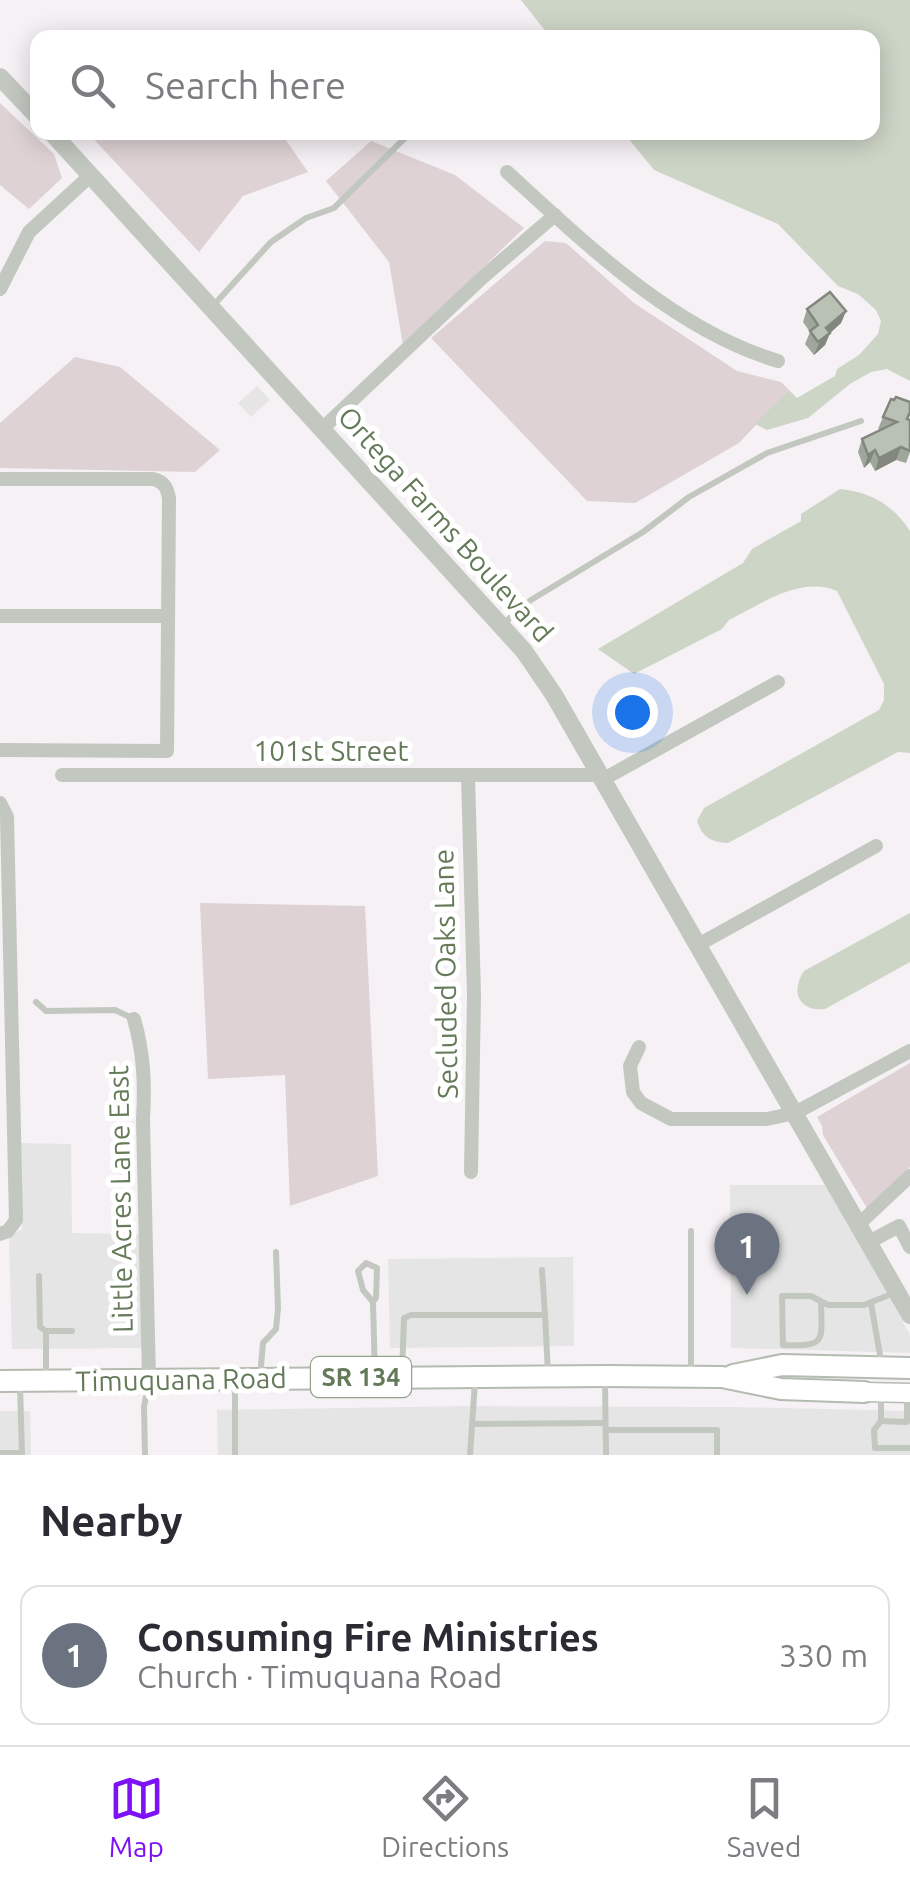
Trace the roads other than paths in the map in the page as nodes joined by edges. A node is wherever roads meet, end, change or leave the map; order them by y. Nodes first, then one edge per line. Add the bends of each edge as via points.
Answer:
1 (0, 76) edge
2 (30, 109) edge
3 (59, 140) edge
4 (404, 140) edge
5 (507, 172) dead end
6 (91, 176) junction
7 (555, 215) junction
8 (0, 289) edge
9 (212, 308) junction
10 (778, 361) dead end
11 (861, 421) dead end
12 (323, 428) junction
13 (0, 479) edge
14 (0, 616) edge
15 (168, 616) junction
16 (503, 624) junction
17 (778, 682) dead end
18 (0, 750) edge
19 (62, 776) dead end
20 (468, 776) junction
21 (600, 778) junction
22 (0, 804) edge
23 (876, 846) dead end
24 (698, 945) junction
25 (36, 1002) dead end
26 (134, 1019) joint
27 (639, 1047) dead end
28 (910, 1051) edge
29 (795, 1113) junction
30 (471, 1172) dead end
31 (910, 1176) edge
32 (904, 1222) edge
33 (860, 1224) junction
34 (691, 1232) dead end
35 (0, 1234) edge
36 (869, 1242) junction
37 (910, 1248) edge
38 (276, 1252) dead end
39 (542, 1270) dead end
40 (39, 1276) dead end
41 (897, 1292) junction
42 (373, 1302) junction
43 (821, 1302) junction
44 (871, 1303) junction
45 (545, 1314) junction
46 (910, 1315) edge
47 (72, 1331) dead end
48 (46, 1332) junction
49 (798, 1355) junction
50 (882, 1368) junction
51 (910, 1368) edge
52 (548, 1375) junction
53 (402, 1376) junction
54 (474, 1376) junction
55 (605, 1376) junction
56 (375, 1377) junction
57 (691, 1377) junction
58 (722, 1377) junction
59 (235, 1378) junction
60 (260, 1378) junction
61 (150, 1379) junction
62 (46, 1380) junction
63 (10, 1381) edge
64 (873, 1392) junction
65 (908, 1392) edge
66 (881, 1421) junction
67 (474, 1424) junction
68 (908, 1425) edge
69 (606, 1427) junction
70 (910, 1448) edge
71 (0, 1454) edge
72 (146, 1455) edge
73 (235, 1455) edge
74 (470, 1455) edge
75 (606, 1455) edge
76 (717, 1455) edge

1 - 2 street
3 - 6 street, Ortega Farms Boulevard
4 - 9 lane via 334,208 270,242
5 - 7 street
6 - 8 street via 29,232
6 - 9 street, Ortega Farms Boulevard
7 - 10 street via 628,280 713,333
7 - 12 street
9 - 12 street, Ortega Farms Boulevard
11 - 16 lane via 767,453 689,497
12 - 16 street, Ortega Farms Boulevard
13 - 15 street via 162,482 170,498
14 - 15 street
15 - 18 street via 167,751
16 - 21 street, Ortega Farms Boulevard via 538,670
17 - 21 street
19 - 20 street, 101st Street
20 - 21 street, 101st Street
20 - 30 street, Secluded Oaks Lane
21 - 24 street, Ortega Farms Boulevard
22 - 35 street via 7,817 16,1220
23 - 24 street
24 - 29 street, Ortega Farms Boulevard
25 - 26 lane via 46,1011 115,1010
26 - 61 street, Little Acres Lane East via 144,1073
27 - 29 street via 630,1066 633,1092 655,1113 690,1119
28 - 29 street
29 - 33 street, Ortega Farms Boulevard
31 - 33 street
32 - 36 street
32 - 37 street
33 - 36 street, Ortega Farms Boulevard
34 - 57 lane
36 - 41 street, Ortega Farms Boulevard
38 - 60 lane via 276,1329 263,1343
39 - 45 lane
40 - 48 lane via 40,1327
41 - 44 lane
41 - 46 street, Ortega Farms Boulevard
42 - 42 lane via 360,1283 359,1268 366,1263 376,1268
42 - 56 lane
43 - 44 lane
43 - 49 lane via 819,1343
43 - 49 lane via 782,1296 783,1345
44 - 50 lane
45 - 52 lane
45 - 53 lane via 404,1318
47 - 48 lane
48 - 62 lane
49 - 50 main road, Timuquana Road / SR 134
49 - 58 main road, Timuquana Road / SR 134 via 782,1365
50 - 51 main road, Timuquana Road / SR 134
52 - 54 main road, Timuquana Road / SR 134
52 - 55 main road, Timuquana Road / SR 134
53 - 54 main road, Timuquana Road / SR 134
53 - 56 main road, Timuquana Road / SR 134
54 - 67 lane
55 - 57 main road, Timuquana Road / SR 134
55 - 69 lane
56 - 60 main road, Timuquana Road / SR 134
57 - 58 main road, Timuquana Road / SR 134
58 - 64 main road, Timuquana Road / SR 134 via 781,1389
59 - 60 main road, Timuquana Road / SR 134
59 - 61 main road, Timuquana Road / SR 134
59 - 73 lane
61 - 62 main road, Timuquana Road / SR 134
61 - 72 lane
62 - 63 main road, Timuquana Road / SR 134
63 - 71 lane via 22,1453
64 - 65 main road, Timuquana Road / SR 134
64 - 66 lane
65 - 68 lane
66 - 68 lane
66 - 70 lane via 875,1448
67 - 69 lane
67 - 74 lane
69 - 75 lane
69 - 76 lane via 717,1430

